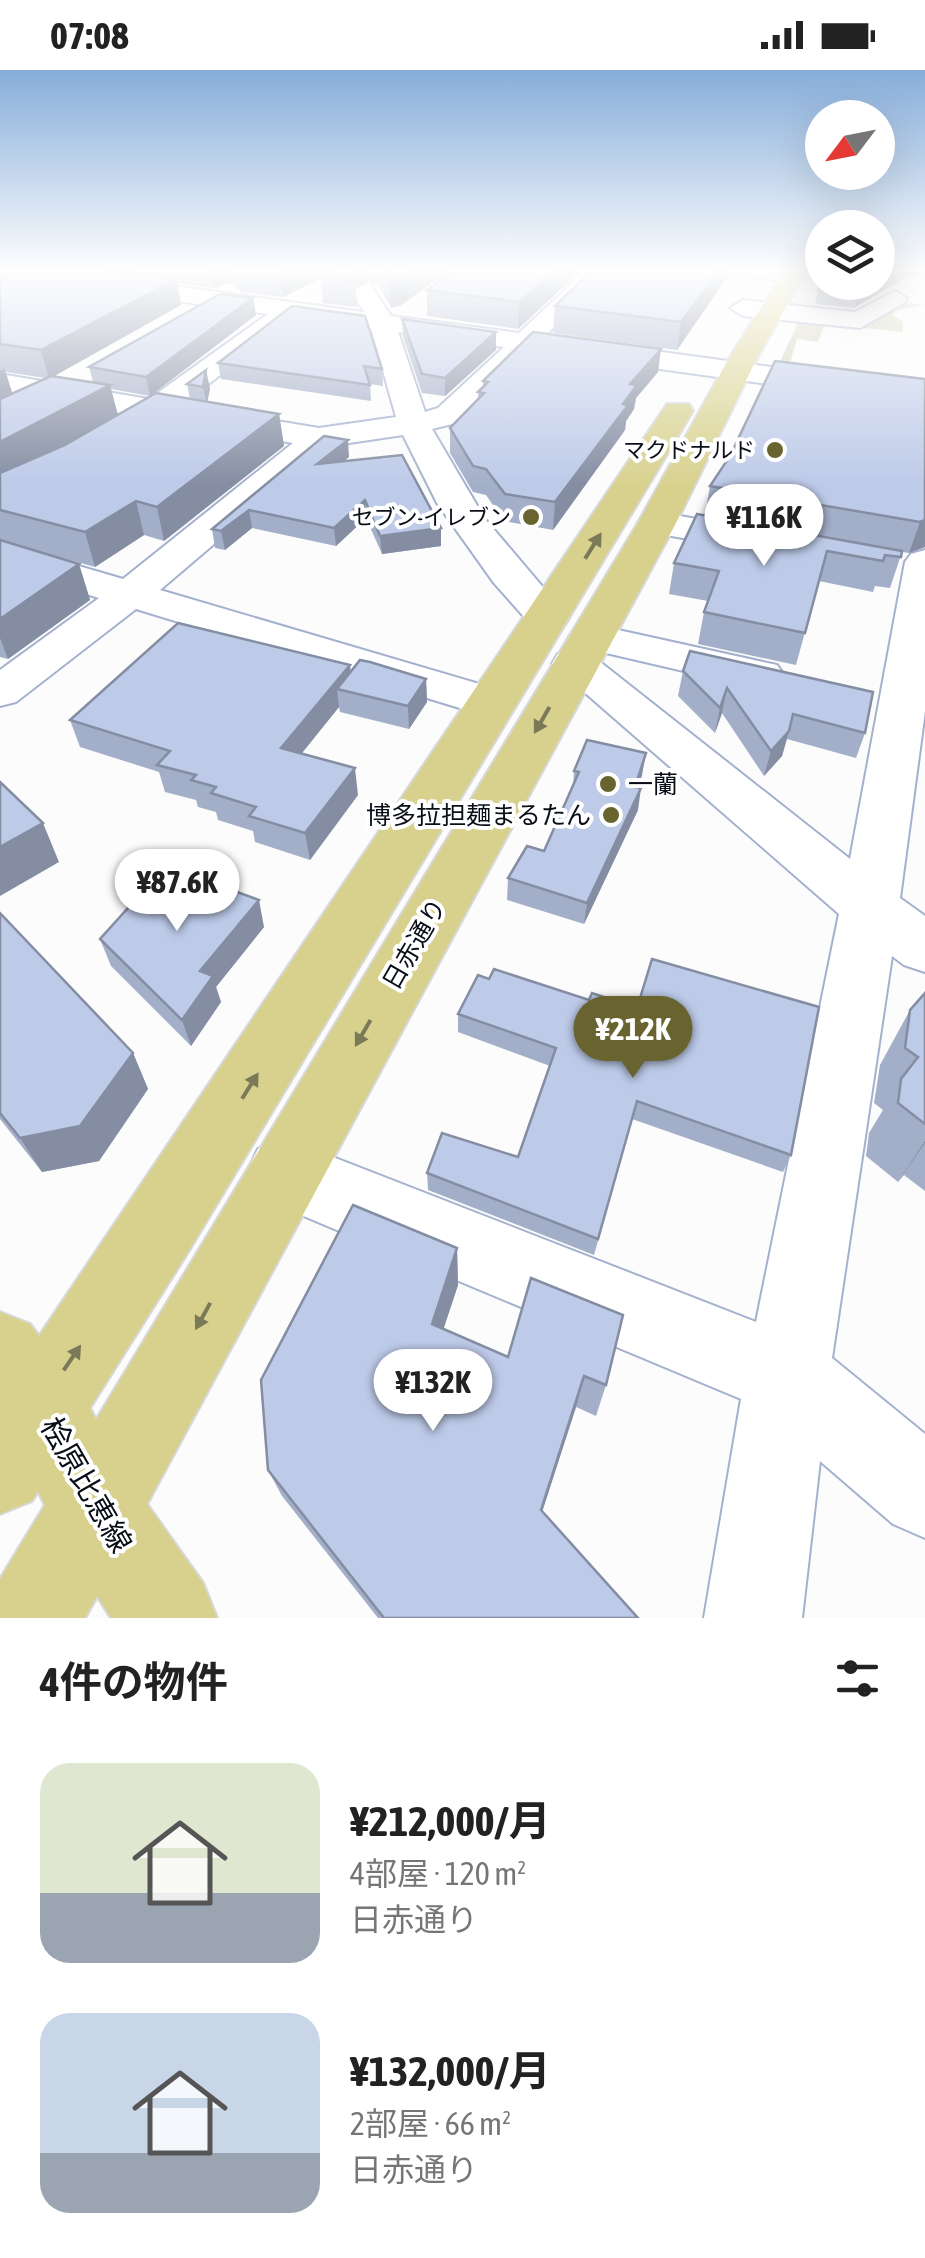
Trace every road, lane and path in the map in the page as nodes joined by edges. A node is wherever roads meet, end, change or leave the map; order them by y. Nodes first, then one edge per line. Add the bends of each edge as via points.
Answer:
1 (247, 342) edge
2 (388, 342) edge
3 (524, 342) edge
4 (526, 342) edge
5 (736, 342) edge
6 (721, 368) junction
7 (87, 374) edge
8 (0, 383) edge
9 (54, 392) junction
10 (925, 398) edge
11 (156, 410) junction
12 (14, 415) edge
13 (414, 424) junction
14 (124, 430) edge
15 (319, 438) junction
16 (656, 522) junction
17 (794, 548) edge
18 (0, 556) edge
19 (915, 568) edge
20 (129, 595) junction
21 (571, 640) junction
22 (809, 686) edge
23 (0, 692) edge
24 (493, 703) junction
25 (898, 706) edge
26 (898, 928) edge
27 (284, 1172) junction
28 (787, 1376) junction
29 (13, 1410) edge
30 (925, 1492) edge
31 (96, 1508) junction
32 (32, 1618) edge
33 (168, 1618) edge
34 (753, 1618) edge

1 - 11 street
2 - 13 street
3 - 13 street via 449,415
4 - 6 street
5 - 6 main road, 日赤通り
6 - 10 street
6 - 16 main road, 日赤通り
21 -> 6 main road, 日赤通り
7 - 9 street
8 - 9 street
9 - 11 street
9 - 12 street
11 - 14 street
11 - 15 street
13 - 15 street
13 - 21 street via 456,506 504,572
15 - 20 street
16 - 17 street
16 - 21 main road, 日赤通り
18 - 20 street
19 - 25 street
20 - 23 street
20 - 24 street
21 - 22 street
21 - 24 main road, 日赤通り
21 - 26 street
21 -> 27 main road, 日赤通り
29 -> 24 main road, 日赤通り via 162,1226
25 - 26 street
26 - 28 street
27 - 28 street
27 -> 31 main road, 日赤通り
28 - 30 street
28 - 34 street
29 - 31 main road, 桧原比恵線
31 - 32 main road, 日赤通り
31 - 33 main road, 桧原比恵線

